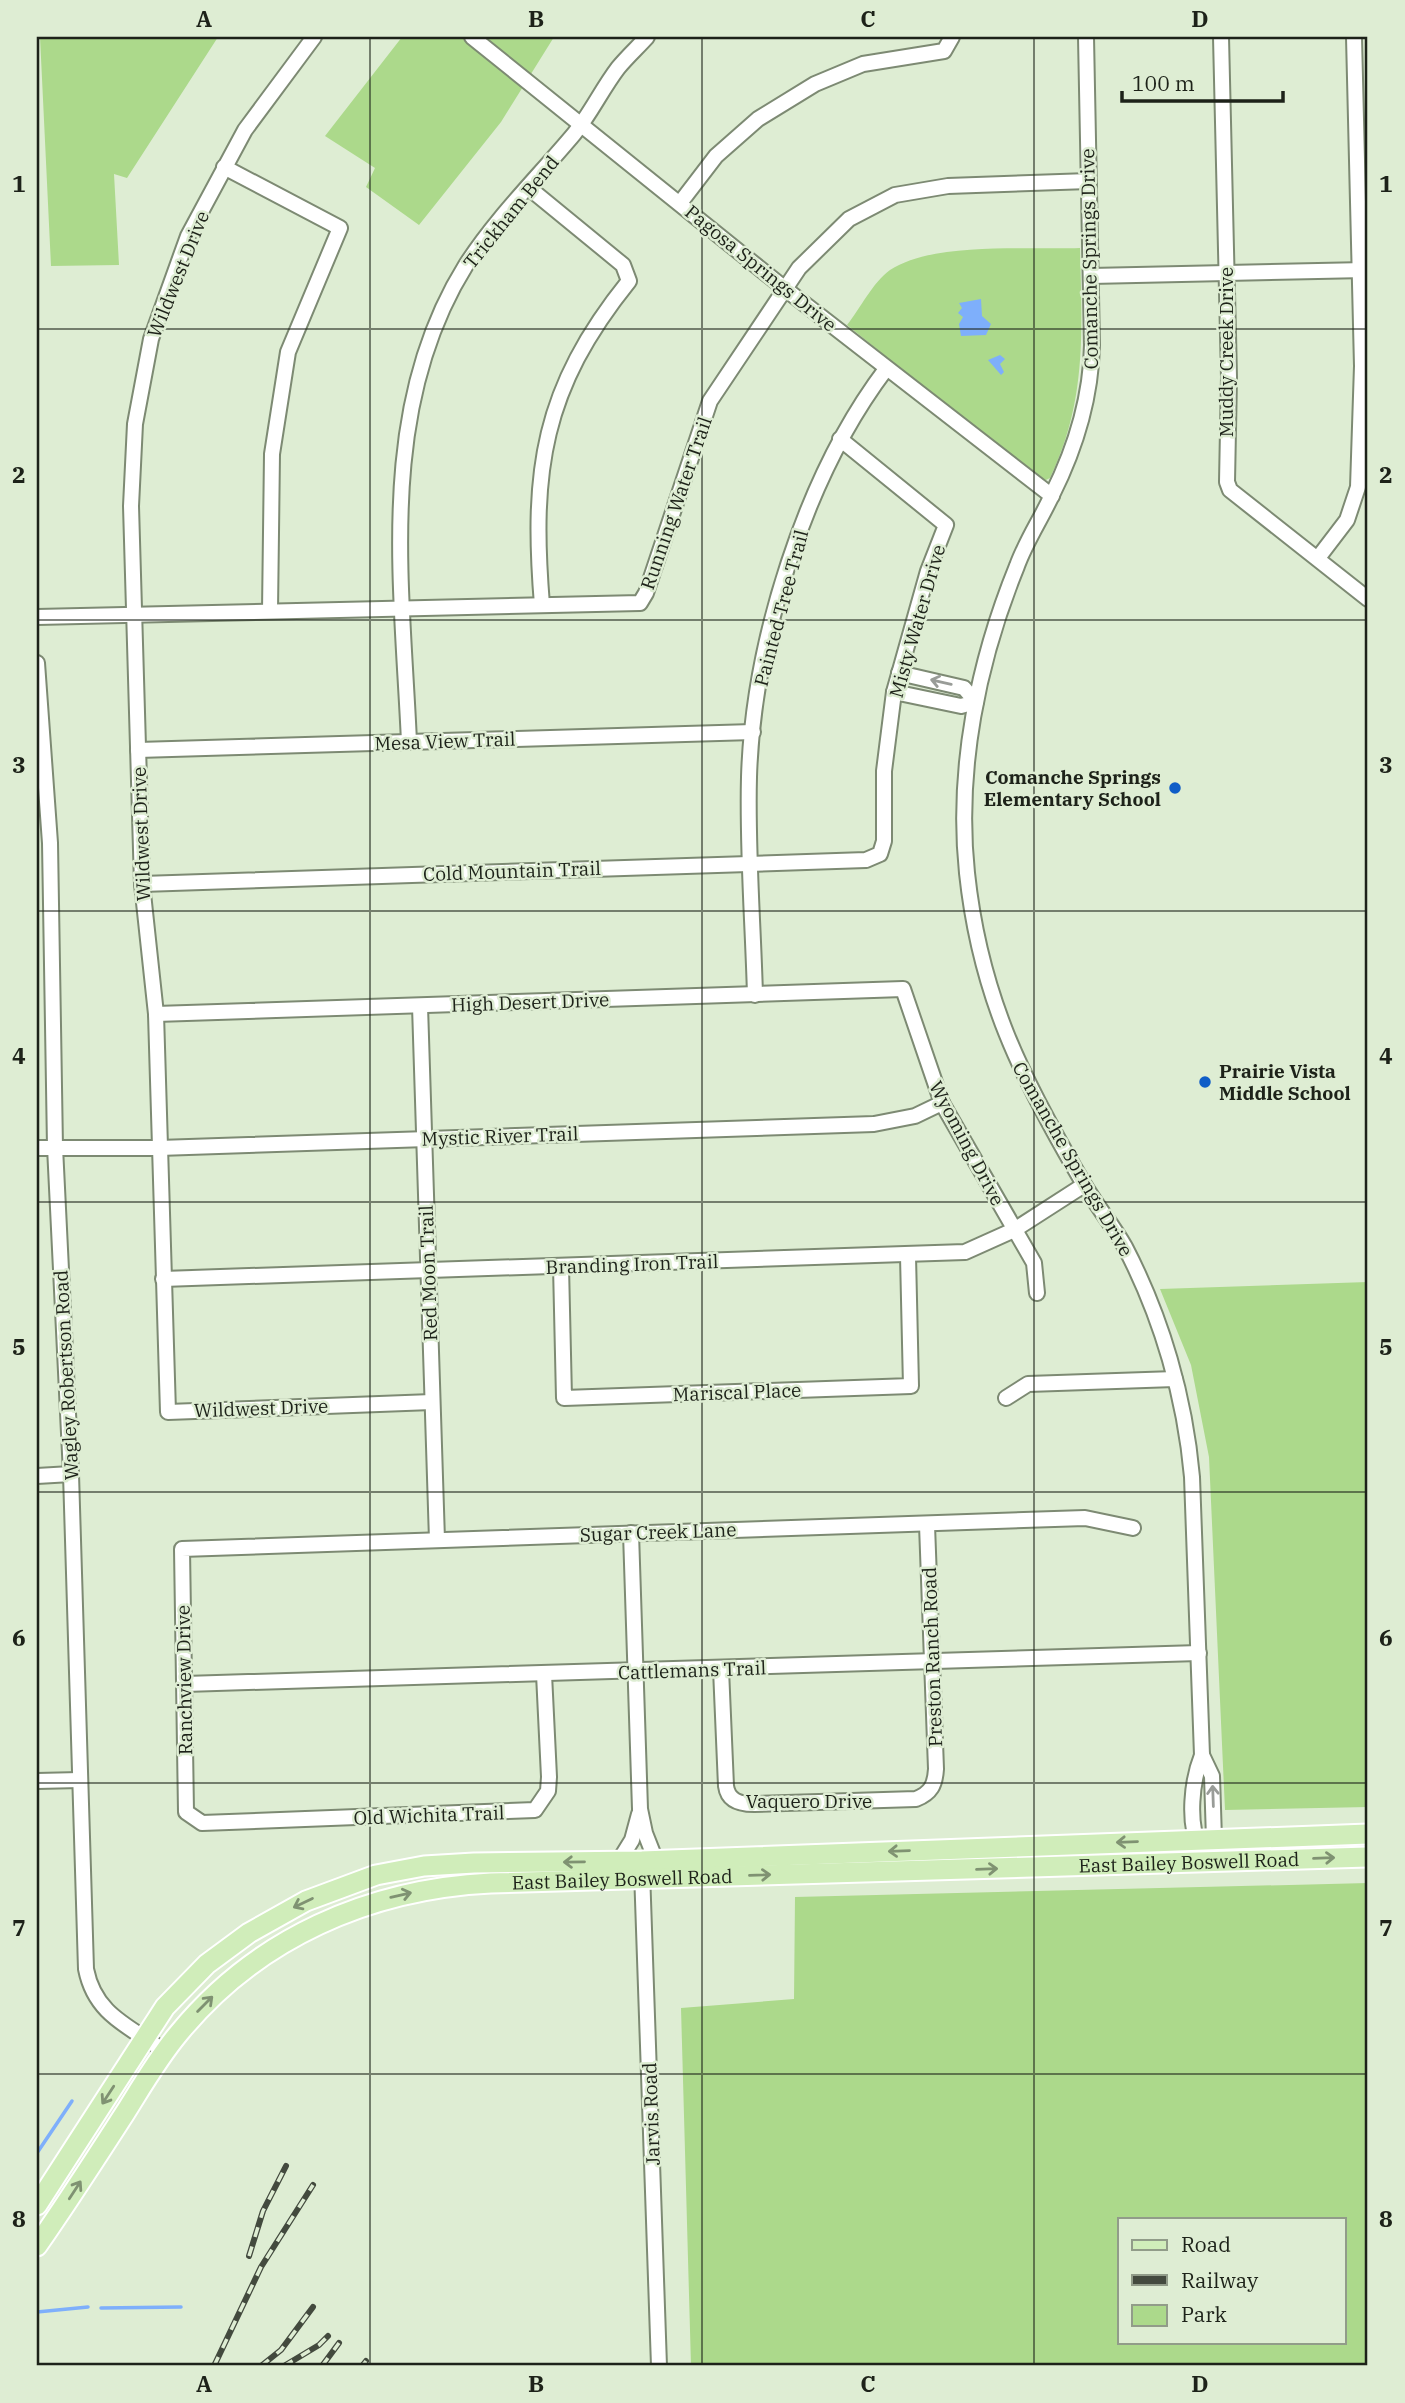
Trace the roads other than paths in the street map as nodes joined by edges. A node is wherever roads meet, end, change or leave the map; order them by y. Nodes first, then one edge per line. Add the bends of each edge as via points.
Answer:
1 (314, 37) edge
2 (472, 37) edge
3 (647, 37) edge
4 (952, 37) edge
5 (1086, 37) edge
6 (1221, 37) edge
7 (1353, 37) edge
8 (582, 124) junction
9 (224, 167) junction
10 (1088, 181) junction
11 (529, 188) junction
12 (680, 203) junction
13 (1364, 270) edge
14 (1226, 271) junction
15 (1091, 276) junction
16 (783, 288) junction
17 (886, 369) junction
18 (840, 439) junction
19 (1052, 496) junction
20 (1318, 558) junction
21 (1368, 599) edge
22 (542, 605) junction
23 (403, 607) junction
24 (270, 611) junction
25 (134, 616) junction
26 (37, 617) edge
27 (37, 663) edge
28 (899, 673) junction
29 (894, 692) junction
30 (976, 702) junction
31 (753, 732) junction
32 (409, 742) junction
33 (138, 750) junction
34 (43, 844) edge
35 (880, 853) joint
36 (751, 863) junction
37 (142, 884) junction
38 (903, 989) joint
39 (755, 995) junction
40 (420, 1006) junction
41 (156, 1014) junction
42 (942, 1103) junction
43 (425, 1139) junction
44 (55, 1147) junction
45 (37, 1148) edge
46 (159, 1148) junction
47 (1084, 1185) junction
48 (1014, 1230) junction
49 (908, 1256) junction
50 (561, 1266) junction
51 (428, 1271) junction
52 (163, 1279) junction
53 (1037, 1293) dead end
54 (1175, 1379) junction
55 (1006, 1398) dead end
56 (432, 1402) junction
57 (71, 1475) junction
58 (37, 1476) edge
59 (928, 1525) junction
60 (1133, 1528) dead end
61 (631, 1533) junction
62 (437, 1540) junction
63 (182, 1549) joint
64 (1199, 1653) junction
65 (932, 1662) junction
66 (721, 1669) junction
67 (636, 1671) junction
68 (544, 1674) junction
69 (185, 1684) junction
70 (80, 1780) junction
71 (37, 1781) edge
72 (932, 1789) joint
73 (640, 1810) junction
74 (186, 1812) joint
75 (1368, 1834) edge
76 (1205, 1839) junction
77 (1368, 1857) edge
78 (619, 1861) junction
79 (1206, 1862) junction
80 (647, 1867) junction
81 (145, 2038) junction
82 (164, 2051) junction
83 (37, 2205) edge
84 (37, 2246) edge
85 (659, 2366) edge

1 - 9 street, Wildwest Drive via 265,101
2 - 8 street, Pagosa Springs Drive
3 - 8 street, Trickham Bend via 618,68
4 - 12 street via 944,51 863,64 815,84 758,119 716,156
5 - 10 street, Comanche Springs Drive
6 - 14 street, Muddy Creek Drive
7 - 13 street
8 - 11 street, Trickham Bend
8 - 12 street, Pagosa Springs Drive
9 - 24 street via 340,228 288,352 272,454
9 - 25 street, Wildwest Drive via 188,236 151,339 141,383 131,466
10 - 15 street, Comanche Springs Drive
10 - 16 street, Running Water Trail via 948,186 895,195 849,219
11 - 22 street via 623,265 629,281 596,321 574,359 548,427 539,476 537,527
11 - 23 street, Trickham Bend via 466,266 434,333 414,392 399,487
12 - 16 street, Pagosa Springs Drive
13 - 14 street
13 - 20 street via 1358,487 1347,520
14 - 15 street
14 - 20 street, Muddy Creek Drive via 1227,482
15 - 19 street, Comanche Springs Drive via 1088,393 1075,443
16 - 17 street, Pagosa Springs Drive
16 - 22 street, Running Water Trail via 710,401 639,603
17 - 18 street, Painted Tree Trail
17 - 19 street, Pagosa Springs Drive
18 - 28 street, Misty Water Drive via 946,525
18 - 31 street, Painted Tree Trail via 811,503 783,587 765,654
19 - 30 street, Comanche Springs Drive via 1009,587
20 - 21 street, Muddy Creek Drive
22 - 23 street, Running Water Trail
23 - 24 street, Running Water Trail
23 - 32 street, Trickham Bend
24 - 25 street, Running Water Trail
25 - 26 street, Running Water Trail
25 - 33 street, Wildwest Drive
27 - 34 street, Wagley Robertson Road
28 - 29 street, Misty Water Drive
30 -> 28 street via 964,688
29 - 30 street via 961,706
29 - 35 street, Misty Water Drive
30 - 47 street, Comanche Springs Drive via 967,754 964,824 979,954 1018,1065
31 - 32 street, Mesa View Trail
31 - 36 street, Painted Tree Trail
32 - 33 street, Mesa View Trail
33 - 37 street, Wildwest Drive
34 - 44 street, Wagley Robertson Road
35 - 36 street, Cold Mountain Trail via 866,860
36 - 37 street, Cold Mountain Trail
36 - 39 street, Painted Tree Trail
37 - 41 street, Wildwest Drive
38 - 39 street, High Desert Drive
38 - 42 street, Wyoming Drive
39 - 40 street, High Desert Drive
40 - 41 street, High Desert Drive
40 - 43 street, Red Moon Trail
41 - 46 street, Wildwest Drive
42 - 43 street, Mystic River Trail via 915,1116 874,1124
42 - 48 street, Wyoming Drive
43 - 46 street, Mystic River Trail
43 - 51 street, Red Moon Trail
44 - 45 street, Mystic River Trail
44 - 46 street, Mystic River Trail
44 - 57 street, Wagley Robertson Road
46 - 52 street, Wildwest Drive
47 - 48 street, Branding Iron Trail
47 - 54 street, Comanche Springs Drive via 1132,1262 1160,1327
48 - 49 street, Branding Iron Trail via 965,1252
48 - 53 street, Wyoming Drive via 1034,1263
49 - 50 street, Branding Iron Trail
49 - 50 street, Mariscal Place via 911,1386 564,1398
50 - 51 street, Branding Iron Trail
51 - 52 street, Branding Iron Trail
51 - 56 street, Red Moon Trail
52 - 56 street, Wildwest Drive via 168,1412
54 - 55 street via 1028,1384
54 - 64 street, Comanche Springs Drive via 1192,1477
56 - 62 street, Red Moon Trail
57 - 58 street
57 - 70 street, Wagley Robertson Road
59 - 60 street, Sugar Creek Lane via 1097,1518
59 - 61 street, Sugar Creek Lane
59 - 65 street, Preston Ranch Road
61 - 62 street, Sugar Creek Lane
61 - 67 street
62 - 63 street, Sugar Creek Lane
63 - 69 street, Ranchview Drive
64 - 65 street, Cattlemans Trail
64 - 76 street, Comanche Springs Drive via 1202,1755 1212,1776
65 - 66 street, Cattlemans Trail
65 - 72 street, Preston Ranch Road via 936,1769
66 - 67 street, Cattlemans Trail
66 - 72 street, Vaquero Drive via 726,1786 733,1800 754,1804 916,1799
67 - 68 street, Cattlemans Trail
67 - 73 street
68 - 69 street, Cattlemans Trail
68 - 74 street, Old Wichita Trail via 550,1777 548,1791 535,1810 202,1823
69 - 74 street, Ranchview Drive
70 - 71 street
70 - 81 street, Wagley Robertson Road via 89,1983 110,2015
73 - 78 street via 632,1840
73 - 80 street, Jarvis Road
75 - 76 main road, East Bailey Boswell Road
76 - 79 street, Comanche Springs Drive
76 -> 80 main road, East Bailey Boswell Road
79 -> 77 main road, East Bailey Boswell Road
78 - 80 main road, East Bailey Boswell Road
78 -> 81 main road, East Bailey Boswell Road via 449,1864 352,1882 281,1914 207,1964 165,2007
80 -> 79 main road, East Bailey Boswell Road
82 -> 80 main road, East Bailey Boswell Road via 200,2009 242,1971 300,1933 354,1909 411,1892 458,1885
80 - 85 street, Jarvis Road
81 - 82 street, Wagley Robertson Road
81 -> 83 main road, East Bailey Boswell Road
84 -> 82 main road, East Bailey Boswell Road

